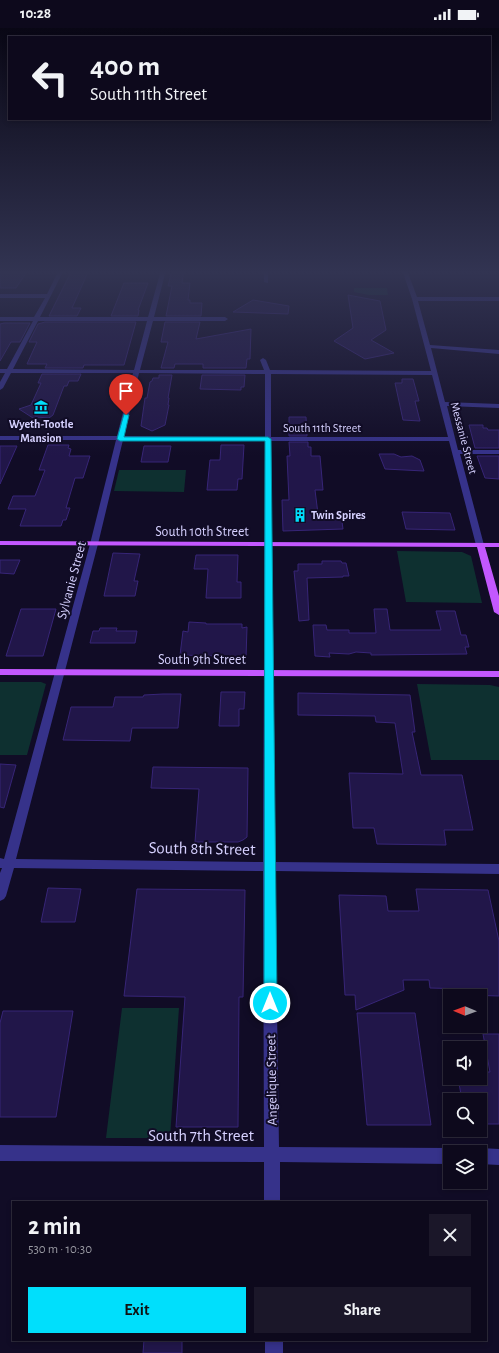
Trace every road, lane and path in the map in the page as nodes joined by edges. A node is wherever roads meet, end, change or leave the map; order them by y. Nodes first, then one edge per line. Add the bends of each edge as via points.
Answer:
1 (28, 332) edge
2 (147, 332) edge
3 (423, 332) edge
4 (427, 346) junction
5 (499, 352) edge
6 (264, 360) dead end
7 (0, 371) edge
8 (8, 371) junction
9 (137, 372) junction
10 (268, 372) junction
11 (434, 373) junction
12 (0, 388) edge
13 (442, 404) junction
14 (499, 406) edge
15 (0, 438) edge
16 (120, 439) junction
17 (268, 439) junction
18 (452, 440) junction
19 (455, 452) junction
20 (499, 452) edge
21 (0, 543) edge
22 (94, 544) junction
23 (268, 544) junction
24 (480, 545) junction
25 (499, 545) edge
26 (499, 612) edge
27 (0, 672) edge
28 (59, 672) junction
29 (268, 673) junction
30 (499, 674) edge
31 (4, 863) edge
32 (269, 866) junction
33 (499, 869) edge
34 (0, 896) edge
35 (0, 1153) edge
36 (272, 1155) junction
37 (443, 1156) edge
38 (487, 1156) edge
39 (499, 1156) edge
40 (272, 1201) edge
41 (274, 1341) edge
42 (274, 1353) edge

1 - 8 street
2 - 9 street, Sylvanie Street
3 - 4 street, Messanie Street
4 - 5 street
4 - 11 street, Messanie Street
6 - 10 street, Angelique Street
7 - 8 street
8 - 9 street
8 - 12 street
9 - 10 street
9 - 16 street, Sylvanie Street
10 - 11 street
10 - 17 street, Angelique Street
11 - 13 street, Messanie Street
13 - 14 street
13 - 18 street, Messanie Street
15 - 16 street, South 11th Street
16 - 17 street, South 11th Street
16 - 22 street, Sylvanie Street
17 - 18 street, South 11th Street
17 - 23 street, Angelique Street
18 - 19 street, Messanie Street
19 - 20 street
19 - 24 street, Messanie Street
21 - 22 main road, South 10th Street
22 - 23 main road, South 10th Street
22 - 28 street, Sylvanie Street
23 - 24 main road, South 10th Street
23 - 29 street, Angelique Street
24 - 25 main road, South 10th Street
24 - 26 main road, Messanie Street
27 - 28 main road, South 9th Street
28 - 29 main road, South 9th Street
28 - 31 street, Sylvanie Street
29 - 30 main road, South 9th Street
29 - 32 street, Angelique Street
31 - 32 street, South 8th Street
31 - 34 street, Sylvanie Street
32 - 33 street, South 8th Street
32 - 36 street, Angelique Street
35 - 36 street, South 7th Street
36 - 37 street, South 7th Street
36 - 40 street, Angelique Street
38 - 39 street
41 - 42 street

